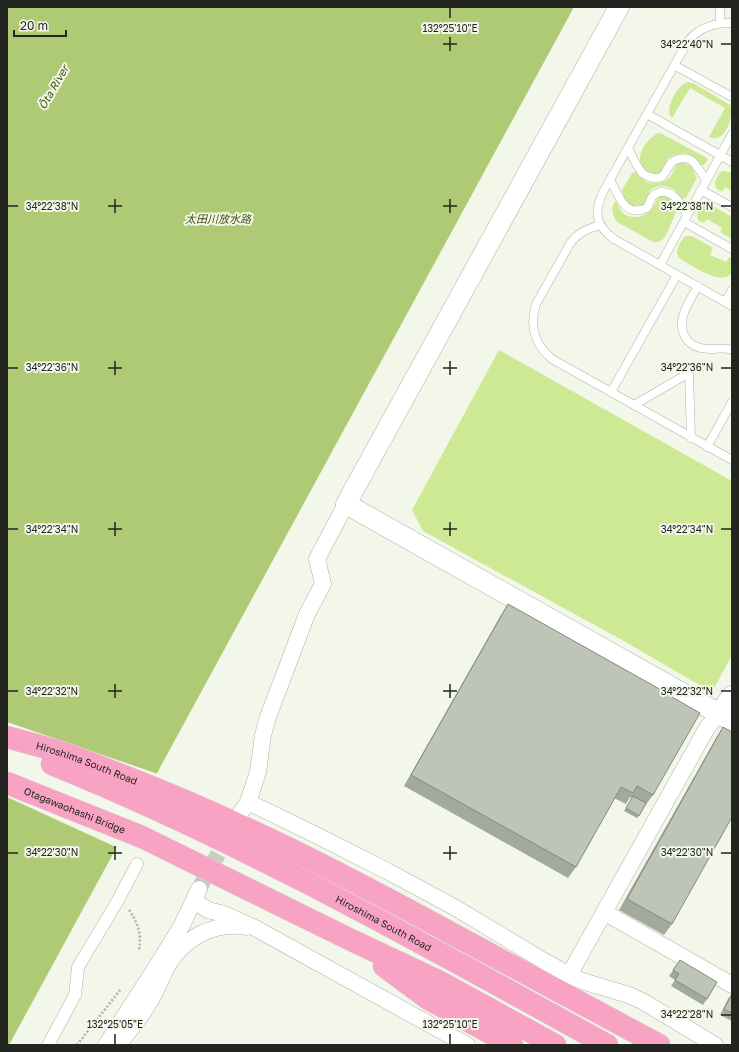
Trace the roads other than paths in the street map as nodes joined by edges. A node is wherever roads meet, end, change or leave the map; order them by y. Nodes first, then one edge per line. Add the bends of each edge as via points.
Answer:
1 (619, 7) edge
2 (720, 7) edge
3 (720, 23) junction
4 (732, 23) edge
5 (674, 65) junction
6 (732, 97) edge
7 (647, 114) junction
8 (732, 134) edge
9 (628, 148) junction
10 (720, 156) junction
11 (732, 162) edge
12 (610, 179) junction
13 (706, 180) junction
14 (701, 190) junction
15 (732, 207) edge
16 (686, 218) junction
17 (600, 225) junction
18 (732, 249) edge
19 (660, 265) junction
20 (677, 275) junction
21 (698, 286) junction
22 (732, 290) edge
23 (729, 304) edge
24 (732, 350) edge
25 (611, 392) junction
26 (732, 402) edge
27 (634, 405) junction
28 (691, 438) junction
29 (707, 447) junction
30 (732, 460) edge
31 (346, 504) junction
32 (732, 696) edge
33 (725, 717) edge
34 (7, 737) edge
35 (7, 745) edge
36 (7, 783) edge
37 (161, 801) junction
38 (137, 864) dead end
39 (604, 912) junction
40 (255, 928) junction
41 (347, 938) junction
42 (569, 975) junction
43 (732, 985) edge
44 (48, 1045) edge
45 (106, 1045) edge
46 (118, 1045) edge
47 (467, 1045) edge
48 (512, 1045) edge
49 (555, 1045) edge
50 (607, 1045) edge
51 (659, 1045) edge
52 (715, 1045) edge

1 - 31 street
2 - 3 lane
3 - 4 lane
3 - 5 lane via 705,26 694,34
5 - 6 lane
5 - 7 lane
7 - 9 lane
7 - 10 lane
8 - 10 lane
9 - 12 lane
9 - 13 lane via 641,172 646,176 662,177 669,165 682,158 690,160
10 - 11 lane
10 - 13 lane
12 - 16 lane via 627,208 641,211 647,208 652,197 664,192 672,194 677,199
12 - 17 lane via 597,205
13 - 14 lane
14 - 15 lane
14 - 16 lane
16 - 18 lane
16 - 19 lane
17 - 19 lane via 614,239
17 - 25 lane via 582,231 571,242 536,304 533,330 544,352 552,359
19 - 20 lane
20 - 21 lane
20 - 25 lane
21 - 23 lane
21 - 24 lane via 684,311 684,335 694,346 702,349
22 - 23 lane
25 - 27 lane
26 - 29 lane
27 - 28 lane
27 - 28 lane via 689,374
28 - 29 lane
29 - 30 lane
31 - 33 street
31 - 42 street via 317,559 323,584 307,614 268,717 258,772 244,807 318,836 387,871
32 - 33 street
33 - 39 street via 708,728
34 - 37 highway, Hiroshima South Road via 60,752
35 - 37 highway
36 - 41 highway, Otagawaohashi Bridge via 142,837
37 - 50 highway, Hiroshima South Road via 261,859 365,912
37 - 51 highway via 241,825 309,858
38 - 44 street via 118,902 78,968 75,995
39 - 42 street
39 - 43 street
40 - 45 street via 208,910 197,895 182,925
40 - 46 street via 226,925 188,942 172,958 150,1002
40 - 47 street
41 - 48 highway via 427,998
41 - 49 highway via 440,982
42 - 52 street via 644,1002

